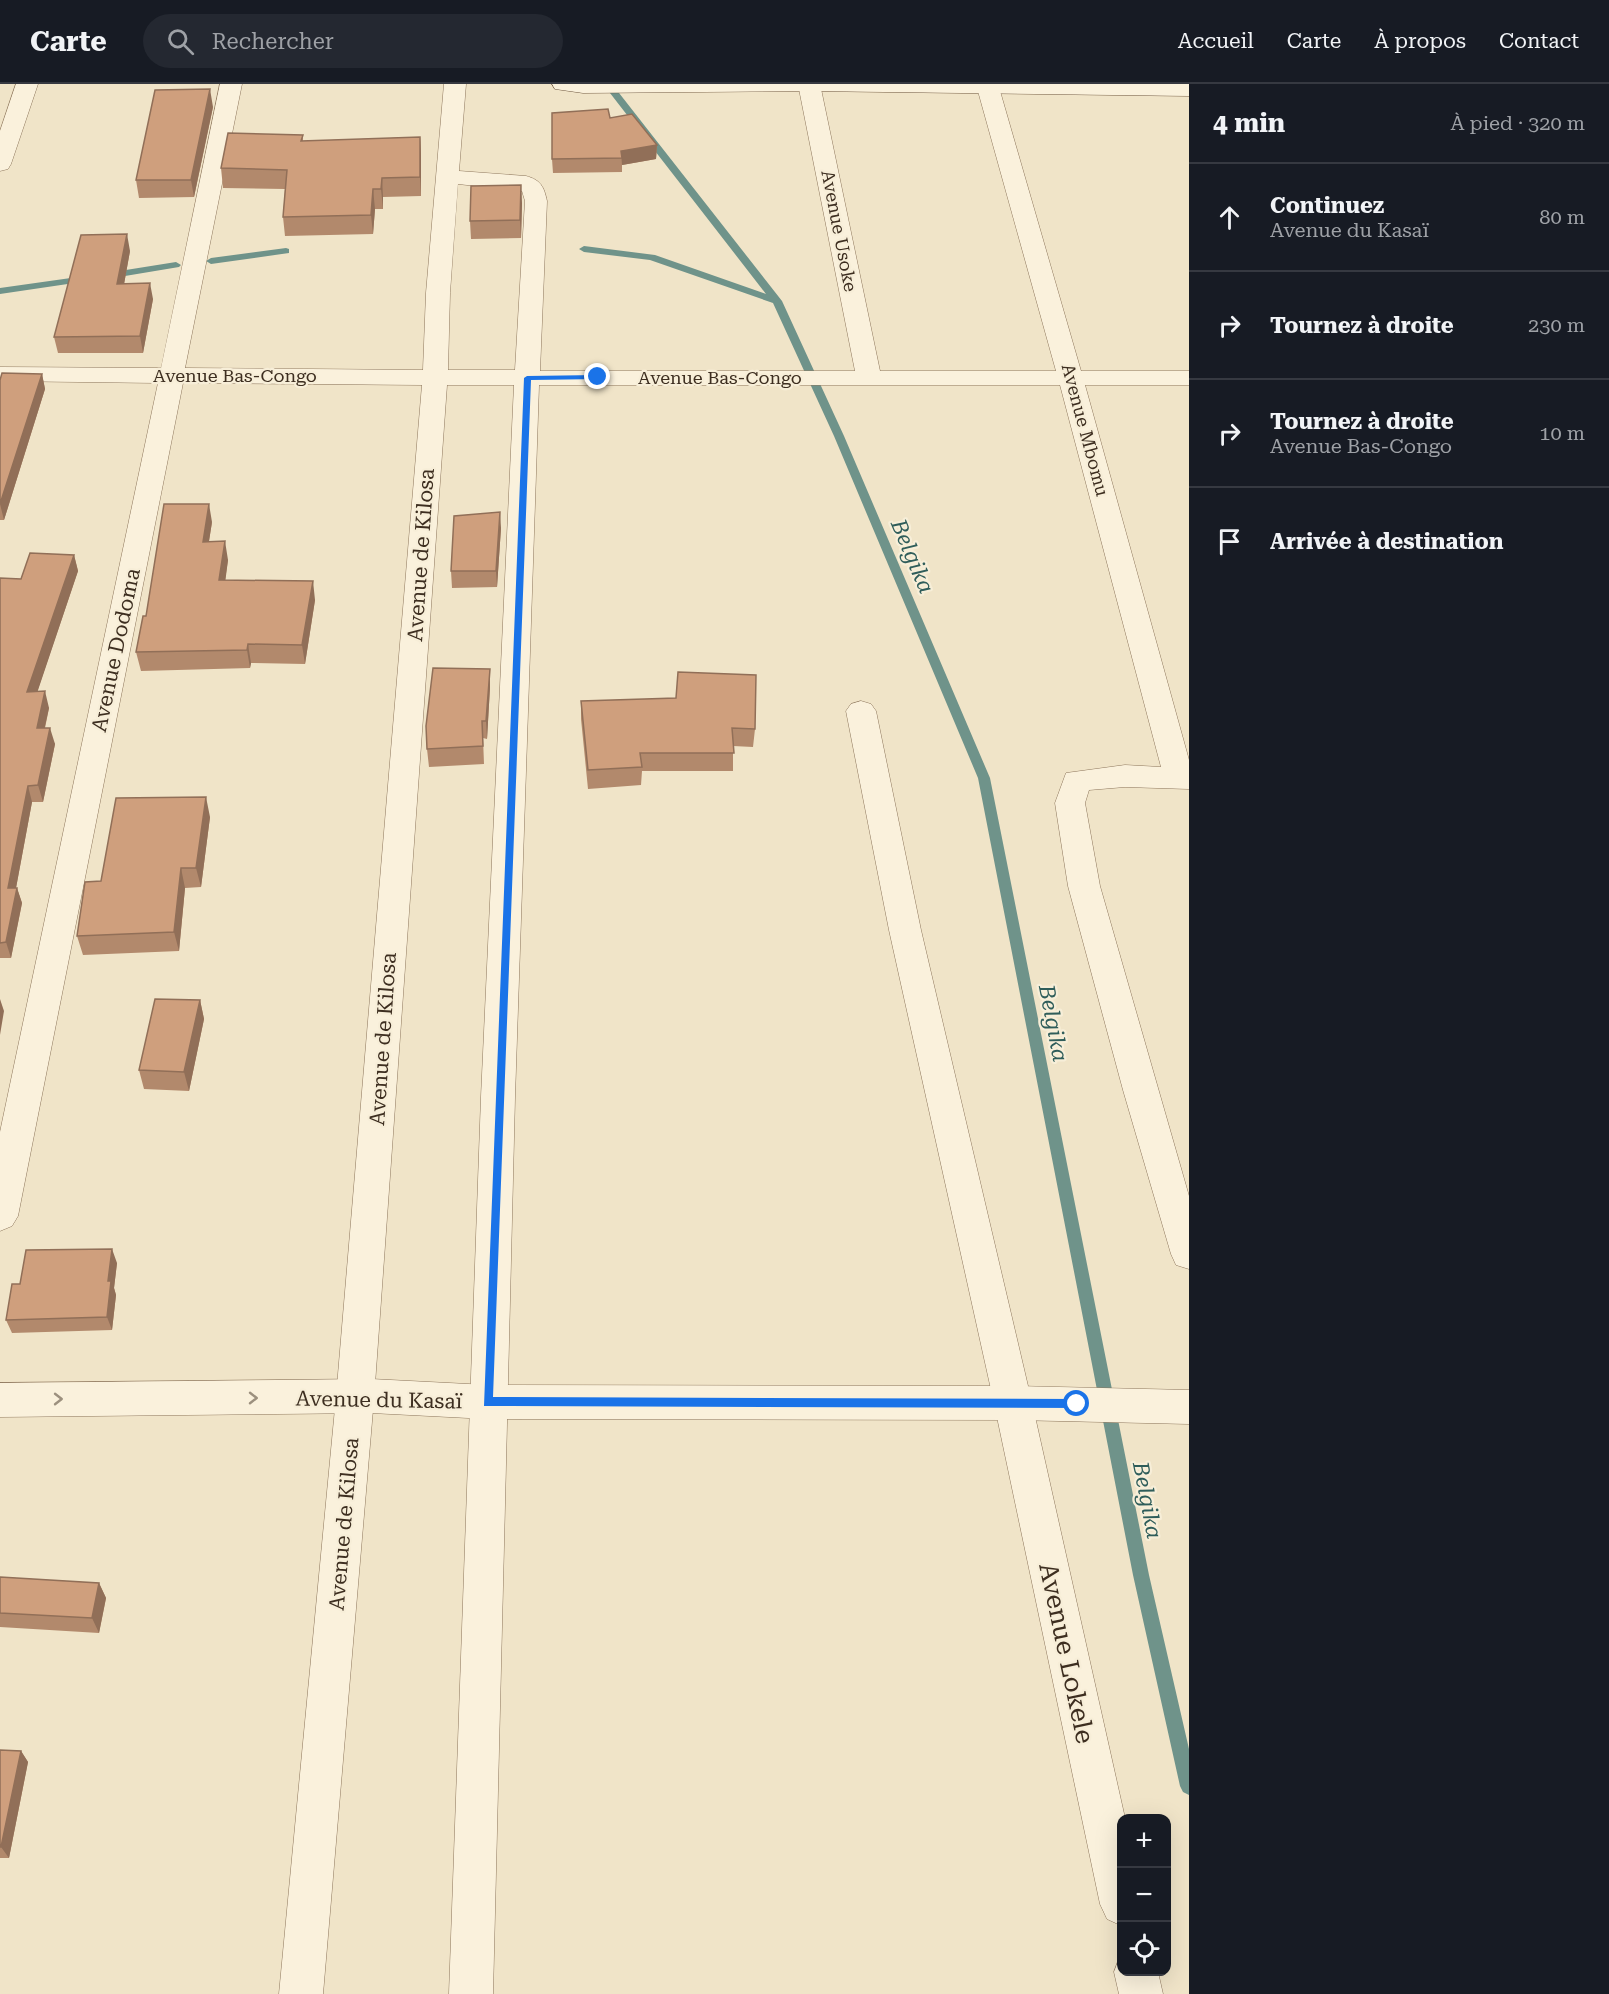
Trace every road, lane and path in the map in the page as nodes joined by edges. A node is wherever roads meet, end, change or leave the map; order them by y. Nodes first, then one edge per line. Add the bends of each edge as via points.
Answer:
1 (27, 84) edge
2 (231, 84) edge
3 (455, 84) edge
4 (809, 84) edge
5 (573, 86) edge
6 (988, 87) edge
7 (1189, 90) edge
8 (0, 164) edge
9 (449, 177) junction
10 (0, 374) edge
11 (173, 376) junction
12 (435, 376) junction
13 (527, 378) junction
14 (859, 378) junction
15 (1189, 378) edge
16 (1071, 379) junction
17 (861, 711) dead end
18 (1184, 778) edge
19 (0, 1216) edge
20 (1189, 1254) edge
21 (355, 1398) junction
22 (0, 1400) edge
23 (488, 1402) junction
24 (1013, 1403) junction
25 (1189, 1407) edge
26 (1117, 1881) edge
27 (1137, 1976) edge
28 (301, 1994) edge
29 (471, 1994) edge
30 (1141, 1994) edge

1 - 8 street
2 - 11 street, Avenue Dodoma
3 - 9 street, Avenue de Kilosa
4 - 5 street
4 - 6 street
4 - 14 street, Avenue Usoke
6 - 7 street
6 - 16 street, Avenue Mbomu
9 - 12 street, Avenue de Kilosa
9 - 13 street via 526,183 533,188 536,201
10 - 11 street, Avenue Bas-Congo
11 - 12 street, Avenue Bas-Congo
11 - 19 street, Avenue Dodoma
12 - 13 street, Avenue Bas-Congo
12 - 21 street, Avenue de Kilosa
13 - 14 street, Avenue Bas-Congo
13 - 23 street
14 - 16 street, Avenue Bas-Congo
15 - 16 street, Avenue Bas-Congo
16 - 18 street, Avenue Mbomu
17 - 24 street, Avenue Lokele via 905,930
18 - 20 street via 1125,776 1077,781 1070,803 1084,885
22 -> 21 street, Avenue du Kasaï
21 - 23 street, Avenue du Kasaï
21 - 28 street, Avenue de Kilosa
23 - 24 street, Avenue du Kasaï
23 - 29 street
24 - 25 street, Avenue du Kasaï
24 - 26 street, Avenue Lokele
27 - 30 street

